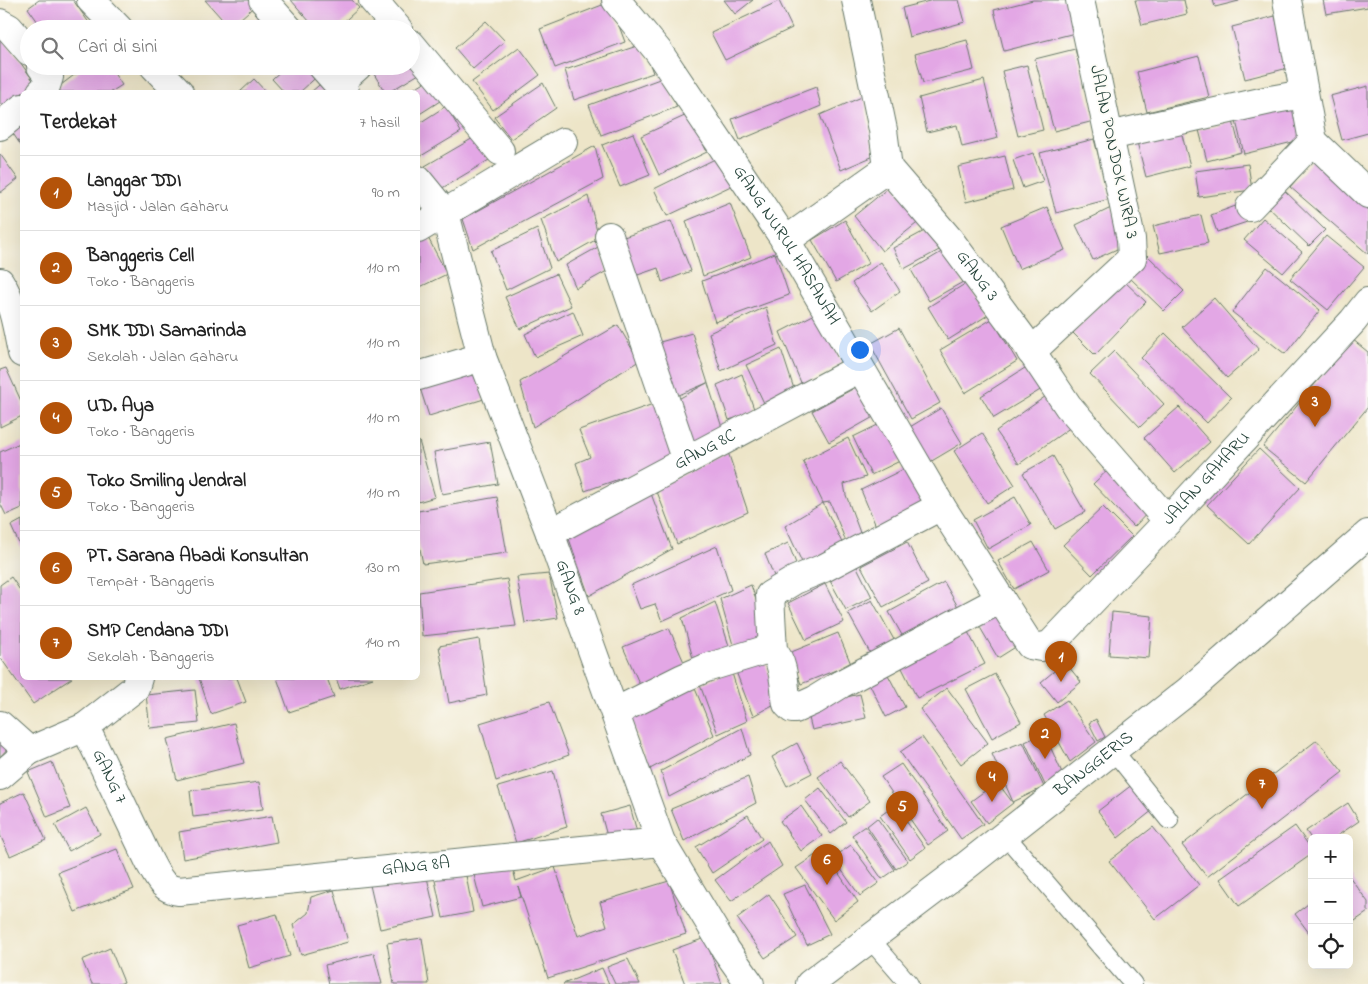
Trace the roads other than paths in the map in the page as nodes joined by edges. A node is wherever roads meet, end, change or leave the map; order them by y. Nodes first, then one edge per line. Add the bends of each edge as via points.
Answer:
1 (91, 0) edge
2 (263, 0) edge
3 (373, 0) edge
4 (616, 0) edge
5 (856, 0) edge
6 (1080, 0) edge
7 (1287, 0) edge
8 (110, 20) edge
9 (281, 20) edge
10 (390, 20) edge
11 (0, 23) edge
12 (20, 41) edge
13 (420, 55) edge
14 (48, 75) edge
15 (163, 75) edge
16 (44, 90) edge
17 (177, 90) edge
18 (1304, 94) junction
19 (20, 110) edge
20 (0, 126) edge
21 (1109, 136) junction
22 (1313, 141) junction
23 (563, 142) dead end
24 (500, 152) dead end
25 (888, 168) junction
26 (420, 182) edge
27 (1368, 194) edge
28 (1250, 207) dead end
29 (445, 213) junction
30 (420, 228) edge
31 (609, 236) dead end
32 (785, 241) junction
33 (0, 282) edge
34 (1363, 318) edge
35 (20, 342) edge
36 (1031, 352) junction
37 (482, 357) junction
38 (860, 368) junction
39 (420, 375) edge
40 (686, 461) junction
41 (941, 506) junction
42 (1168, 521) junction
43 (550, 533) junction
44 (1368, 534) edge
45 (1001, 599) junction
46 (1040, 647) joint
47 (773, 651) junction
48 (137, 680) edge
49 (615, 712) junction
50 (0, 725) edge
51 (85, 727) junction
52 (1113, 750) junction
53 (29, 751) junction
54 (0, 776) edge
55 (1169, 820) dead end
56 (1004, 835) junction
57 (661, 842) junction
58 (170, 890) joint
59 (870, 939) junction
60 (750, 984) edge
61 (810, 984) edge
62 (909, 984) edge
63 (1132, 984) edge

1 - 8 street
2 - 9 street
3 - 10 street
4 - 32 street, GANG NURUL HASANAH via 658,51
5 - 25 street
6 - 21 street, JALAN PONDOK WIRA 3
7 - 18 street
11 - 12 street
13 - 24 street
14 - 16 street
15 - 17 street
18 - 21 street
18 - 22 street
19 - 20 street
21 - 36 street, JALAN PONDOK WIRA 3 via 1131,239 1132,258
22 - 27 street
22 - 28 street
23 - 29 street
25 - 32 street
25 - 36 street, GANG 3 via 949,239
26 - 29 street, GANG 8
29 - 30 street
29 - 37 street, GANG 8
31 - 40 street
32 - 38 street, GANG NURUL HASANAH
33 - 35 street via 14,311
34 - 42 street, JALAN GAHARU
36 - 42 street, GANG 3 via 1068,406
37 - 39 street
37 - 43 street, GANG 8
38 - 40 street, GANG 8C
38 - 41 street, GANG NURUL HASANAH
40 - 43 street, GANG 8C
41 - 45 street, GANG NURUL HASANAH
41 - 47 street via 770,595
42 - 46 street, JALAN GAHARU via 1050,645
43 - 49 street, GANG 8
44 - 52 street, BANGGERIS via 1188,691
45 - 46 street, GANG NURUL HASANAH via 1030,645
45 - 47 street via 796,709 787,704 781,665
47 - 49 street via 765,650 706,668
48 - 51 street via 135,688
49 - 57 street, GANG 8
50 - 53 street
51 - 53 street
51 - 58 street, GANG 7 via 150,864
52 - 55 lane
52 - 56 street, BANGGERIS
53 - 54 street
56 - 59 street, BANGGERIS
56 - 63 lane
57 - 58 street, GANG 8A
57 - 60 street, GANG 8
59 - 61 street, BANGGERIS
59 - 62 lane

